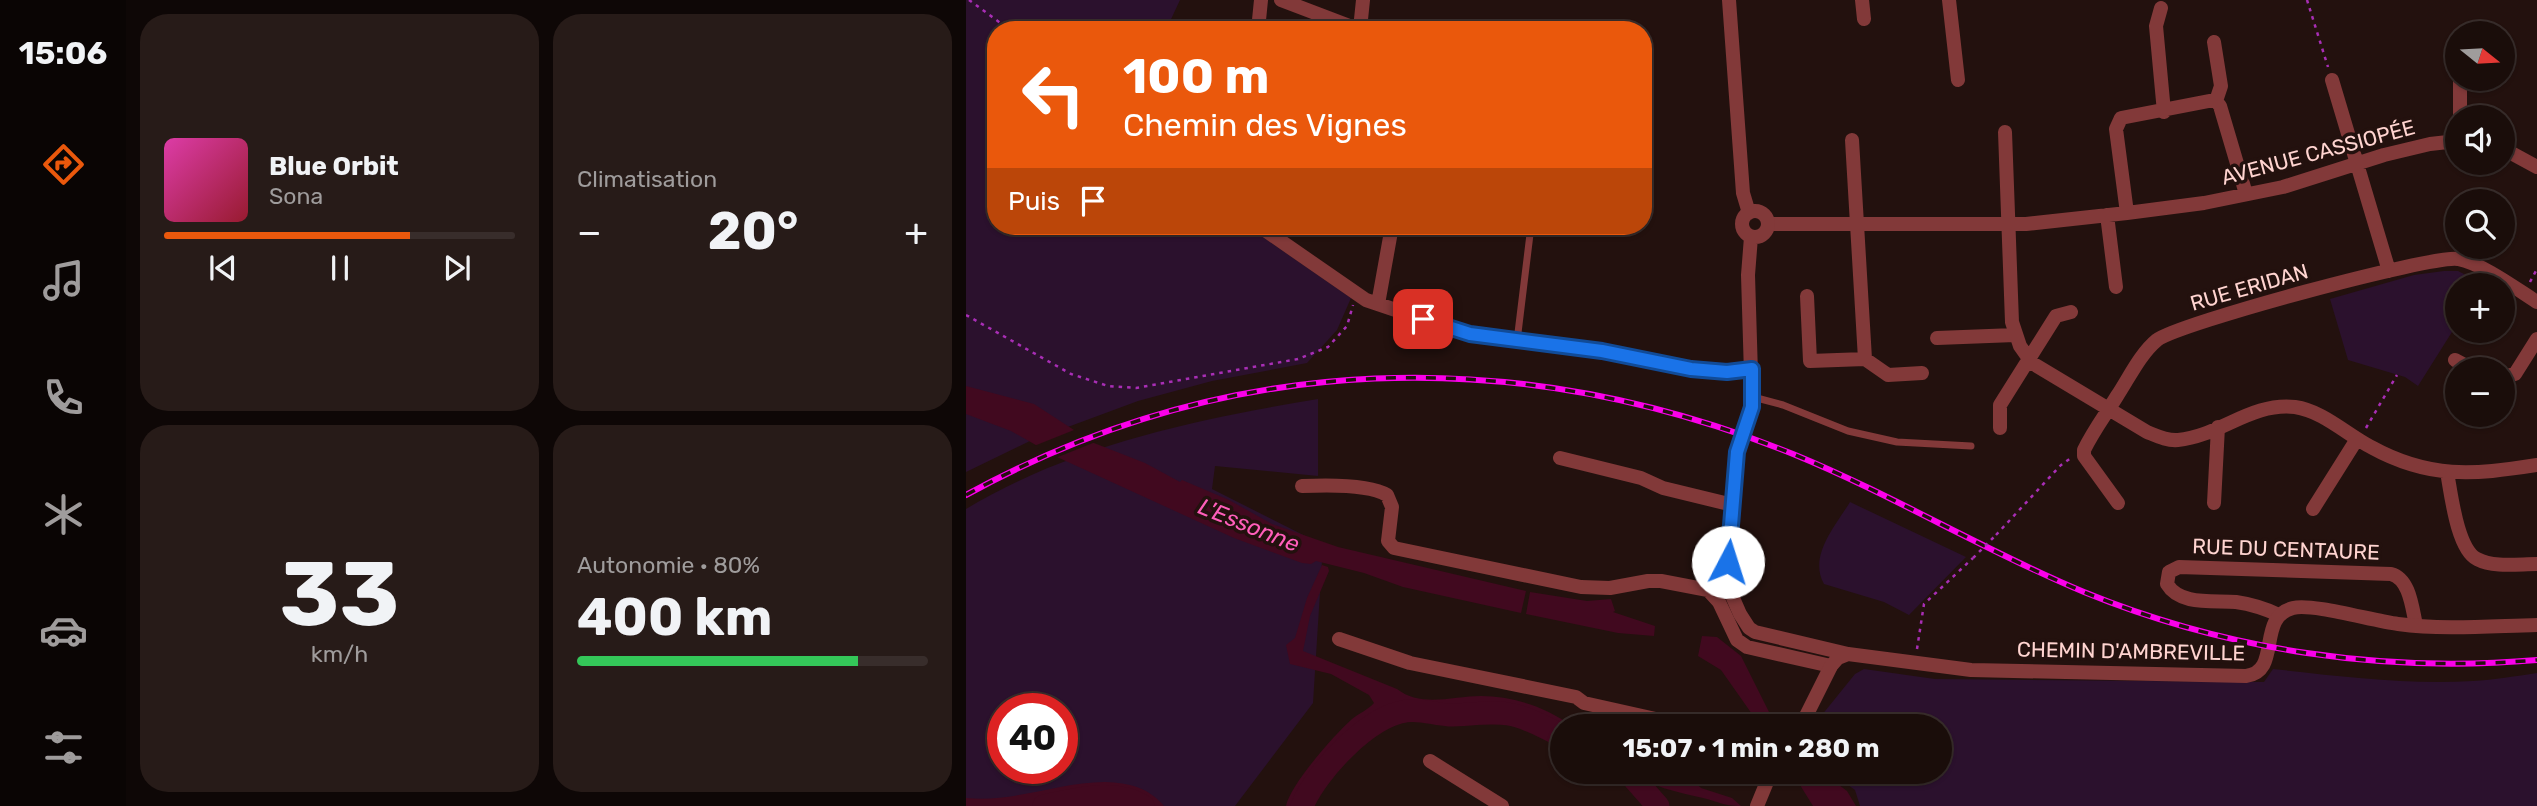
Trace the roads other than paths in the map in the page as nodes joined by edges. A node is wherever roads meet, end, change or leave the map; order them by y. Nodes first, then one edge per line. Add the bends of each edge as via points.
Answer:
1 (1261, 0) edge
2 (1281, 0) edge
3 (1363, 0) edge
4 (1729, 0) edge
5 (1862, 0) edge
6 (1949, 0) edge
7 (2161, 8) dead end
8 (1864, 19) dead end
9 (1259, 21) edge
10 (1338, 21) edge
11 (1361, 21) edge
12 (2214, 43) dead end
13 (1958, 79) dead end
14 (2332, 80) road end
15 (2216, 101) junction
16 (2164, 111) junction
17 (2005, 132) dead end
18 (1852, 140) dead end
19 (2445, 142) edge
20 (2515, 155) edge
21 (2357, 164) junction
22 (2537, 167) edge
23 (2246, 194) junction
24 (1749, 213) junction
25 (2127, 213) junction
26 (2107, 215) junction
27 (1768, 223) junction
28 (1857, 224) junction
29 (2009, 224) junction
30 (1272, 235) edge
31 (1390, 235) edge
32 (1530, 235) edge
33 (1751, 237) junction
34 (2389, 271) junction
35 (2116, 287) dead end
36 (1807, 296) dead end
37 (2537, 302) edge
38 (1378, 304) junction
39 (2071, 312) dead end
40 (2015, 335) junction
41 (1937, 338) dead end
42 (2537, 339) edge
43 (1517, 341) junction
44 (1865, 359) junction
45 (2029, 359) junction
46 (1752, 369) junction
47 (1923, 373) dead end
48 (2515, 374) edge
49 (1753, 402) junction
50 (2109, 409) junction
51 (2218, 427) junction
52 (2000, 428) dead end
53 (2357, 439) junction
54 (1971, 446) dead end
55 (1560, 458) dead end
56 (2537, 465) edge
57 (2446, 472) junction
58 (1302, 486) dead end
59 (2118, 503) dead end
60 (2214, 503) dead end
61 (1733, 505) junction
62 (2314, 509) dead end
63 (2537, 564) edge
64 (2279, 615) junction
65 (2416, 625) junction
66 (2537, 625) edge
67 (1339, 639) dead end
68 (1847, 654) junction
69 (1831, 666) junction
70 (1633, 714) edge
71 (1807, 714) edge
72 (1430, 761) dead end
73 (1766, 784) edge
74 (1502, 806) edge
75 (1757, 806) edge

1 - 9 street
2 - 10 street
3 - 11 street
4 - 24 street via 1743,193
5 - 8 street
6 - 13 street
7 - 16 street via 2156,26
12 - 15 street via 2221,86
14 - 21 street
15 - 16 street
15 - 23 street
16 - 25 street via 2122,118 2117,123
17 - 29 street
18 - 28 street
19 - 21 street, AVENUE CASSIOPÉE
20 - 22 street
21 - 23 street, AVENUE CASSIOPÉE
21 - 34 street
23 - 25 street, AVENUE CASSIOPÉE
24 - 27 street via 1763,214
24 - 33 street via 1742,223
25 - 26 street, AVENUE CASSIOPÉE
26 - 29 street, AVENUE CASSIOPÉE
26 - 35 street
27 - 28 street, AVENUE CASSIOPÉE
27 - 33 street via 1763,234
28 - 29 street, AVENUE CASSIOPÉE
28 - 44 street
29 - 40 street
30 - 38 street
31 - 38 street
32 - 43 lane
33 - 46 street
34 - 37 street, RUE ERIDAN via 2459,259
34 - 50 street, RUE ERIDAN via 2165,335 2145,352
36 - 44 street via 1810,361
38 - 43 street via 1458,331
39 - 45 street via 2056,316
40 - 41 street
40 - 45 street
42 - 48 street
43 - 46 street via 1602,351 1705,372
44 - 47 street via 1888,375
45 - 50 street
45 - 52 street via 2000,405
46 - 49 street
49 - 54 lane via 1783,405 1848,431 1897,442
49 - 61 street, bridge via 1737,452
50 - 51 street via 2167,439
50 - 59 street, RUE ERIDAN via 2084,453
51 - 53 street via 2260,409 2295,407 2313,412
51 - 60 street
53 - 57 street via 2415,467
53 - 62 street
55 - 61 street
56 - 57 street
57 - 63 street via 2463,544 2475,559
58 - 69 street via 1387,495 1392,507 1388,541 1394,548 1581,587 1661,581 1708,590 1719,601 1737,640 1747,647
61 - 68 street, CHEMIN D'AMBREVILLE via 1730,580 1733,598 1749,628
64 - 65 street via 2303,607
64 - 65 street, RUE DU CENTAURE via 2244,603 2178,595 2167,584 2169,572 2179,567 2396,575 2406,586
64 - 68 street, CHEMIN D'AMBREVILLE via 2274,619 2264,665 2249,676 1971,670
65 - 66 street
67 - 70 street via 1410,663
68 - 69 street
69 - 71 street
72 - 74 street
73 - 75 street

